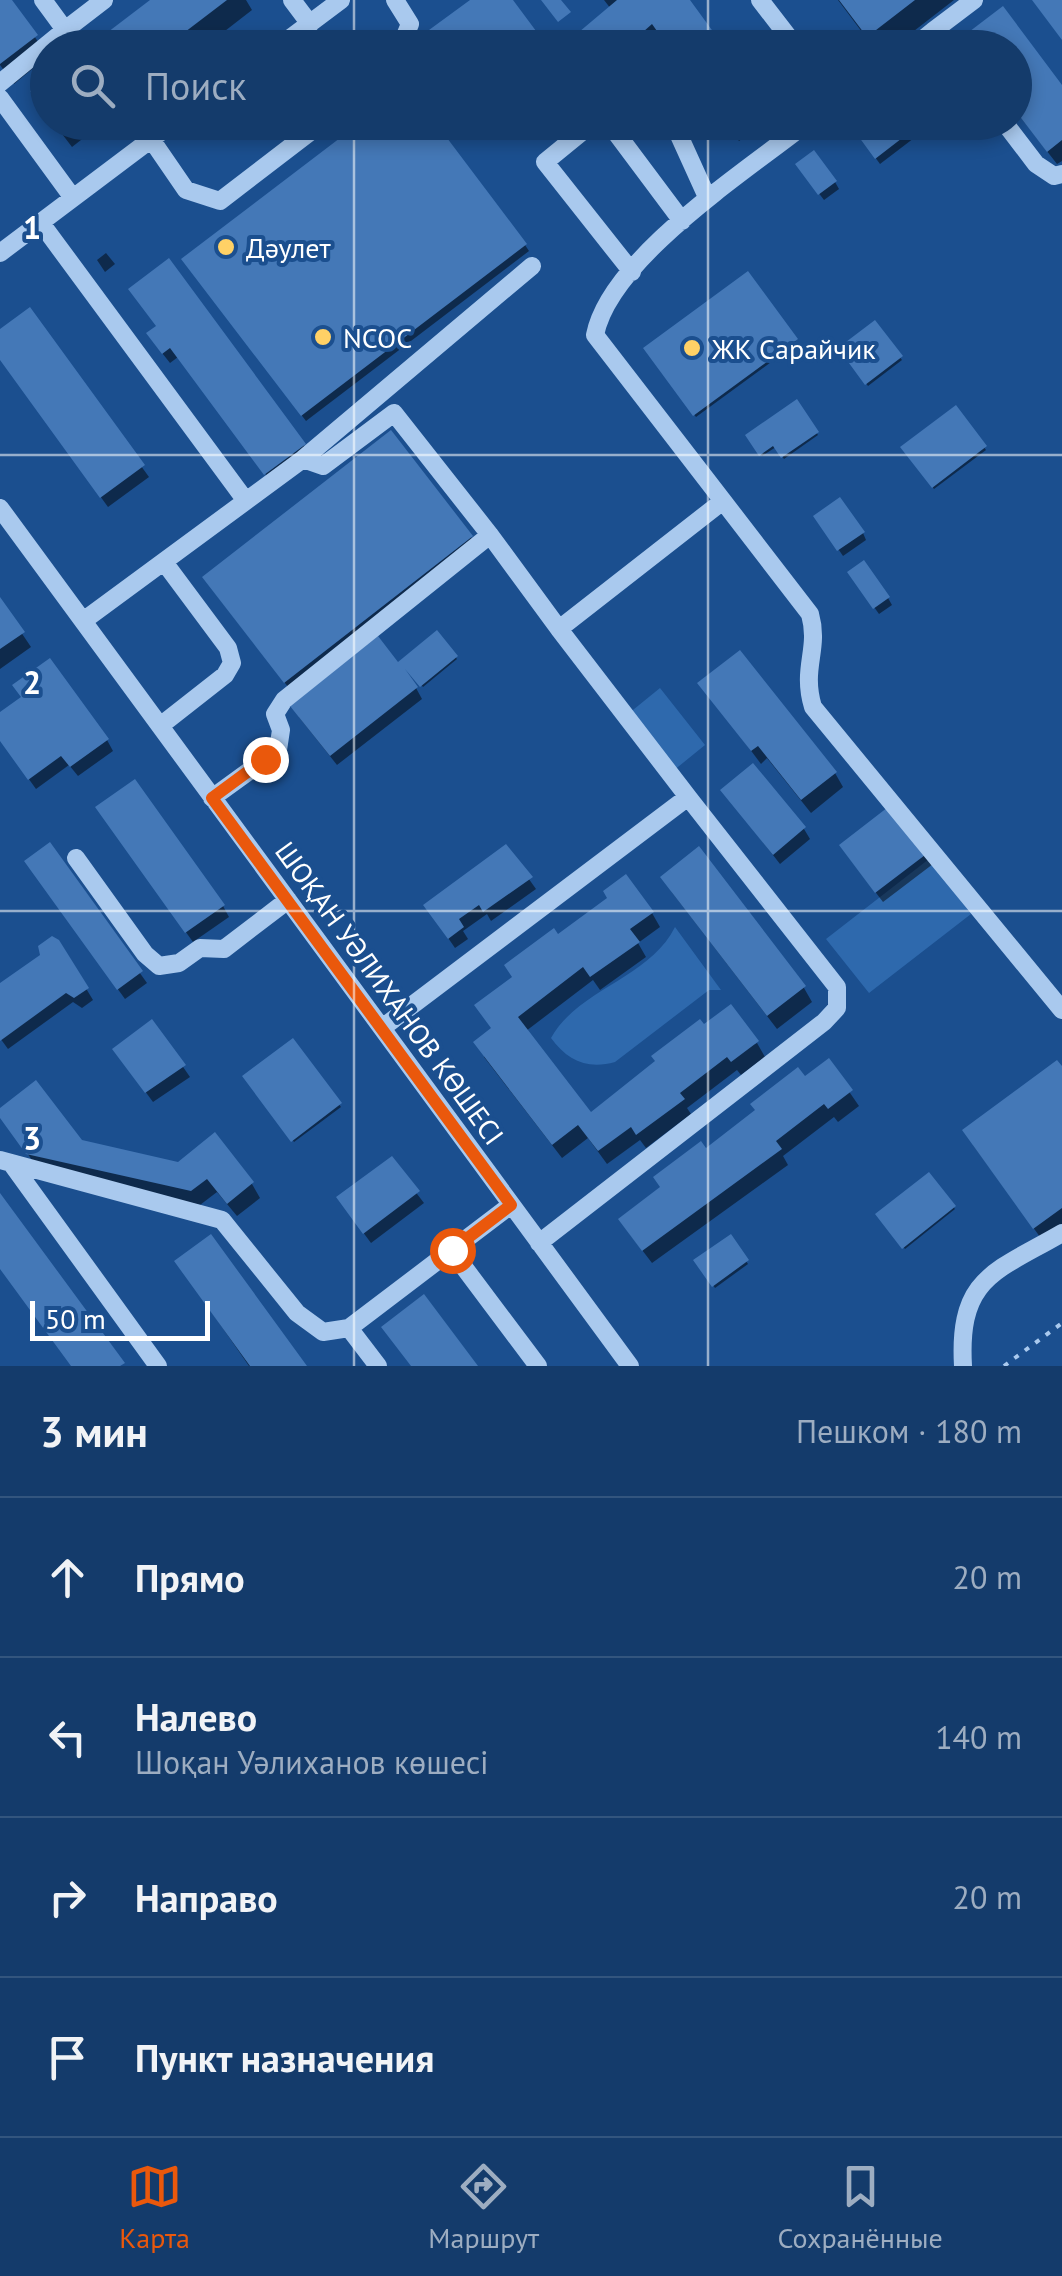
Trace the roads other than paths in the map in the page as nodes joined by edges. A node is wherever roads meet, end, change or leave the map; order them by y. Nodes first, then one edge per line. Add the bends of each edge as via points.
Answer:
1 (43, 0) edge
2 (104, 0) edge
3 (292, 0) edge
4 (341, 0) edge
5 (395, 0) edge
6 (760, 0) edge
7 (974, 0) edge
8 (310, 24) junction
9 (65, 30) joint
10 (302, 30) edge
11 (408, 30) edge
12 (783, 30) edge
13 (934, 30) edge
14 (30, 58) edge
15 (0, 82) edge
16 (0, 98) edge
17 (30, 139) edge
18 (31, 140) edge
19 (151, 140) joint
20 (300, 140) edge
21 (572, 140) edge
22 (621, 140) edge
23 (681, 140) edge
24 (783, 140) edge
25 (1018, 140) edge
26 (1062, 174) edge
27 (707, 196) junction
28 (73, 198) junction
29 (682, 221) junction
30 (42, 223) junction
31 (0, 253) edge
32 (532, 266) dead end
33 (632, 272) junction
34 (303, 459) junction
35 (723, 500) junction
36 (246, 501) junction
37 (0, 508) edge
38 (490, 536) junction
39 (164, 562) junction
40 (84, 622) junction
41 (559, 628) junction
42 (160, 726) junction
43 (688, 797) junction
44 (212, 798) junction
45 (76, 858) dead end
46 (288, 900) junction
47 (1062, 1010) edge
48 (382, 1028) junction
49 (6, 1162) edge
50 (511, 1205) junction
51 (1062, 1233) edge
52 (540, 1243) junction
53 (452, 1250) junction
54 (349, 1328) junction
55 (158, 1366) edge
56 (378, 1366) edge
57 (538, 1366) edge
58 (630, 1366) edge
59 (963, 1366) edge

1 - 9 street
2 - 9 street
3 - 8 street
4 - 8 street
5 - 11 street
6 - 12 street
7 - 13 street
8 - 10 street
14 - 15 street
16 - 17 street
18 - 28 street
19 - 20 street via 186,190 220,201
19 - 28 street
21 - 33 street via 545,162
22 - 29 street
23 - 27 street
24 - 27 street
25 - 26 street via 1036,164
27 - 29 street
28 - 30 street
29 - 33 street
30 - 31 street
30 - 36 street
32 - 34 street
33 - 35 street via 599,315 595,335
34 - 36 street
34 - 38 street via 323,466 394,412
35 - 41 street
35 - 47 street via 810,614 815,633 806,682 813,707
36 - 39 street
37 - 40 street, ШОҚАН УӘЛИХАНОВ КӨШЕСІ
38 - 41 street
38 - 44 street via 284,700 276,714 278,750
39 - 40 street
39 - 42 street via 228,648 232,663
40 - 42 street, ШОҚАН УӘЛИХАНОВ КӨШЕСІ
41 - 43 street
42 - 44 street, ШОҚАН УӘЛИХАНОВ КӨШЕСІ
43 - 48 street
43 - 52 street via 836,987 837,1008
44 - 46 street, ШОҚАН УӘЛИХАНОВ КӨШЕСІ
45 - 46 street via 159,966 179,963 200,948 224,949
46 - 48 street, ШОҚАН УӘЛИХАНОВ КӨШЕСІ
48 - 50 street, ШОҚАН УӘЛИХАНОВ КӨШЕСІ
49 - 54 street via 222,1220 297,1313 323,1332
49 - 55 street
50 - 52 street, ШОҚАН УӘЛИХАНОВ КӨШЕСІ
50 - 53 street
51 - 59 street via 981,1281 967,1308
52 - 58 street, ШОҚАН УӘЛИХАНОВ КӨШЕСІ
53 - 54 street
53 - 57 street
54 - 56 street

